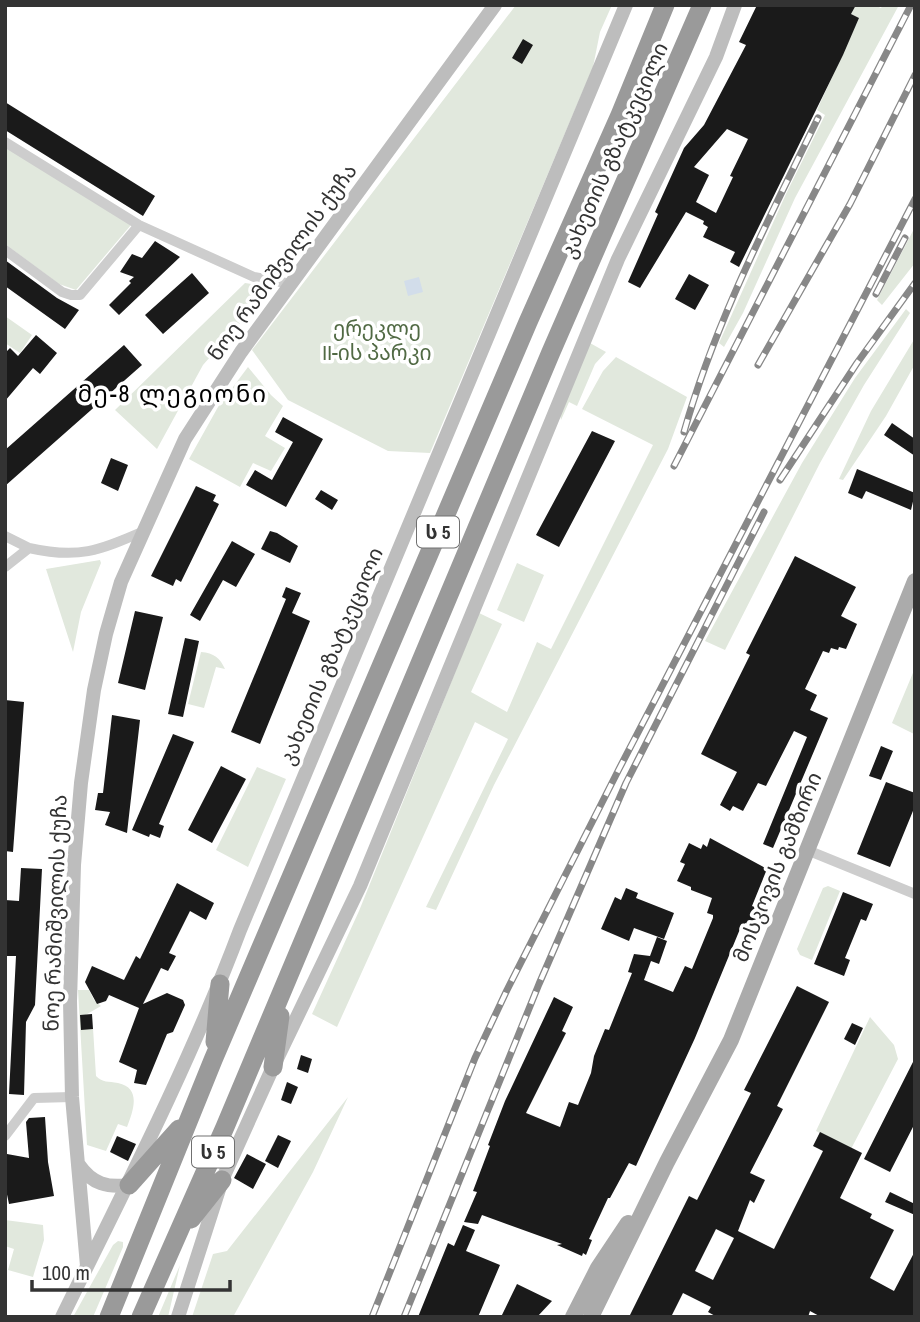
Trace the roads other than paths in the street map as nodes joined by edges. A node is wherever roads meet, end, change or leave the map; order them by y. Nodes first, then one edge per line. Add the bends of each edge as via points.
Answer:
1 (495, 5) edge
2 (626, 5) edge
3 (665, 5) edge
4 (702, 5) edge
5 (735, 5) edge
6 (5, 142) edge
7 (139, 225) junction
8 (5, 250) edge
9 (291, 284) junction
10 (144, 531) junction
11 (5, 536) edge
12 (29, 548) junction
13 (5, 567) edge
14 (915, 582) edge
15 (807, 850) junction
16 (915, 894) edge
17 (220, 984) junction
18 (284, 987) junction
19 (213, 1060) junction
20 (273, 1067) junction
21 (72, 1097) junction
22 (189, 1118) junction
23 (5, 1136) edge
24 (667, 1162) junction
25 (79, 1165) junction
26 (222, 1180) junction
27 (129, 1185) junction
28 (173, 1242) junction
29 (87, 1267) junction
30 (62, 1317) edge
31 (109, 1317) edge
32 (141, 1317) edge
33 (178, 1317) edge
34 (573, 1317) edge
35 (591, 1317) edge

1 - 9 street, ნოე რამიშვილის ქუჩა
2 - 17 street, კახეთის გზატკეცილი
3 - 19 highway, კახეთის გზატკეცილი / ს 5
4 - 18 highway, კახეთის გზატკეცილი / ს 5
5 - 20 street via 716,57 618,259 360,886
6 - 7 street
7 - 8 street via 80,295 62,292
7 - 9 street via 254,276
9 - 10 street, ნოე რამიშვილის ქუჩა via 185,439
10 - 12 street via 108,547 75,554
10 - 21 street, ნოე რამიშვილის ქუჩა via 121,582 106,634 81,783 71,934
11 - 12 street
12 - 13 street
14 - 15 main road, მოსკოვის გამზირი
15 - 16 street
15 - 24 main road, მოსკოვის გამზირი via 731,1040
17 - 19 highway
17 - 27 street, კახეთის გზატკეცილი
18 - 20 highway
18 - 28 highway, კახეთის გზატკეცილი / ს 5
19 - 22 highway, კახეთის გზატკეცილი / ს 5
20 - 26 street
21 - 23 street via 34,1098
21 - 25 street, ნოე რამიშვილის ქუჩა
22 - 27 highway
22 - 31 highway, კახეთის გზატკეცილი / ს 5
24 - 34 main road, მოსკოვის გამზირი via 598,1268
24 - 35 main road, მოსკოვის გამზირი
25 - 27 street via 93,1181
25 - 29 street, ნოე რამიშვილის ქუჩა
26 - 28 highway
26 - 33 street
27 - 29 street, კახეთის გზატკეცილი
28 - 32 highway, კახეთის გზატკეცილი / ს 5
29 - 30 street, კახეთის გზატკეცილი

